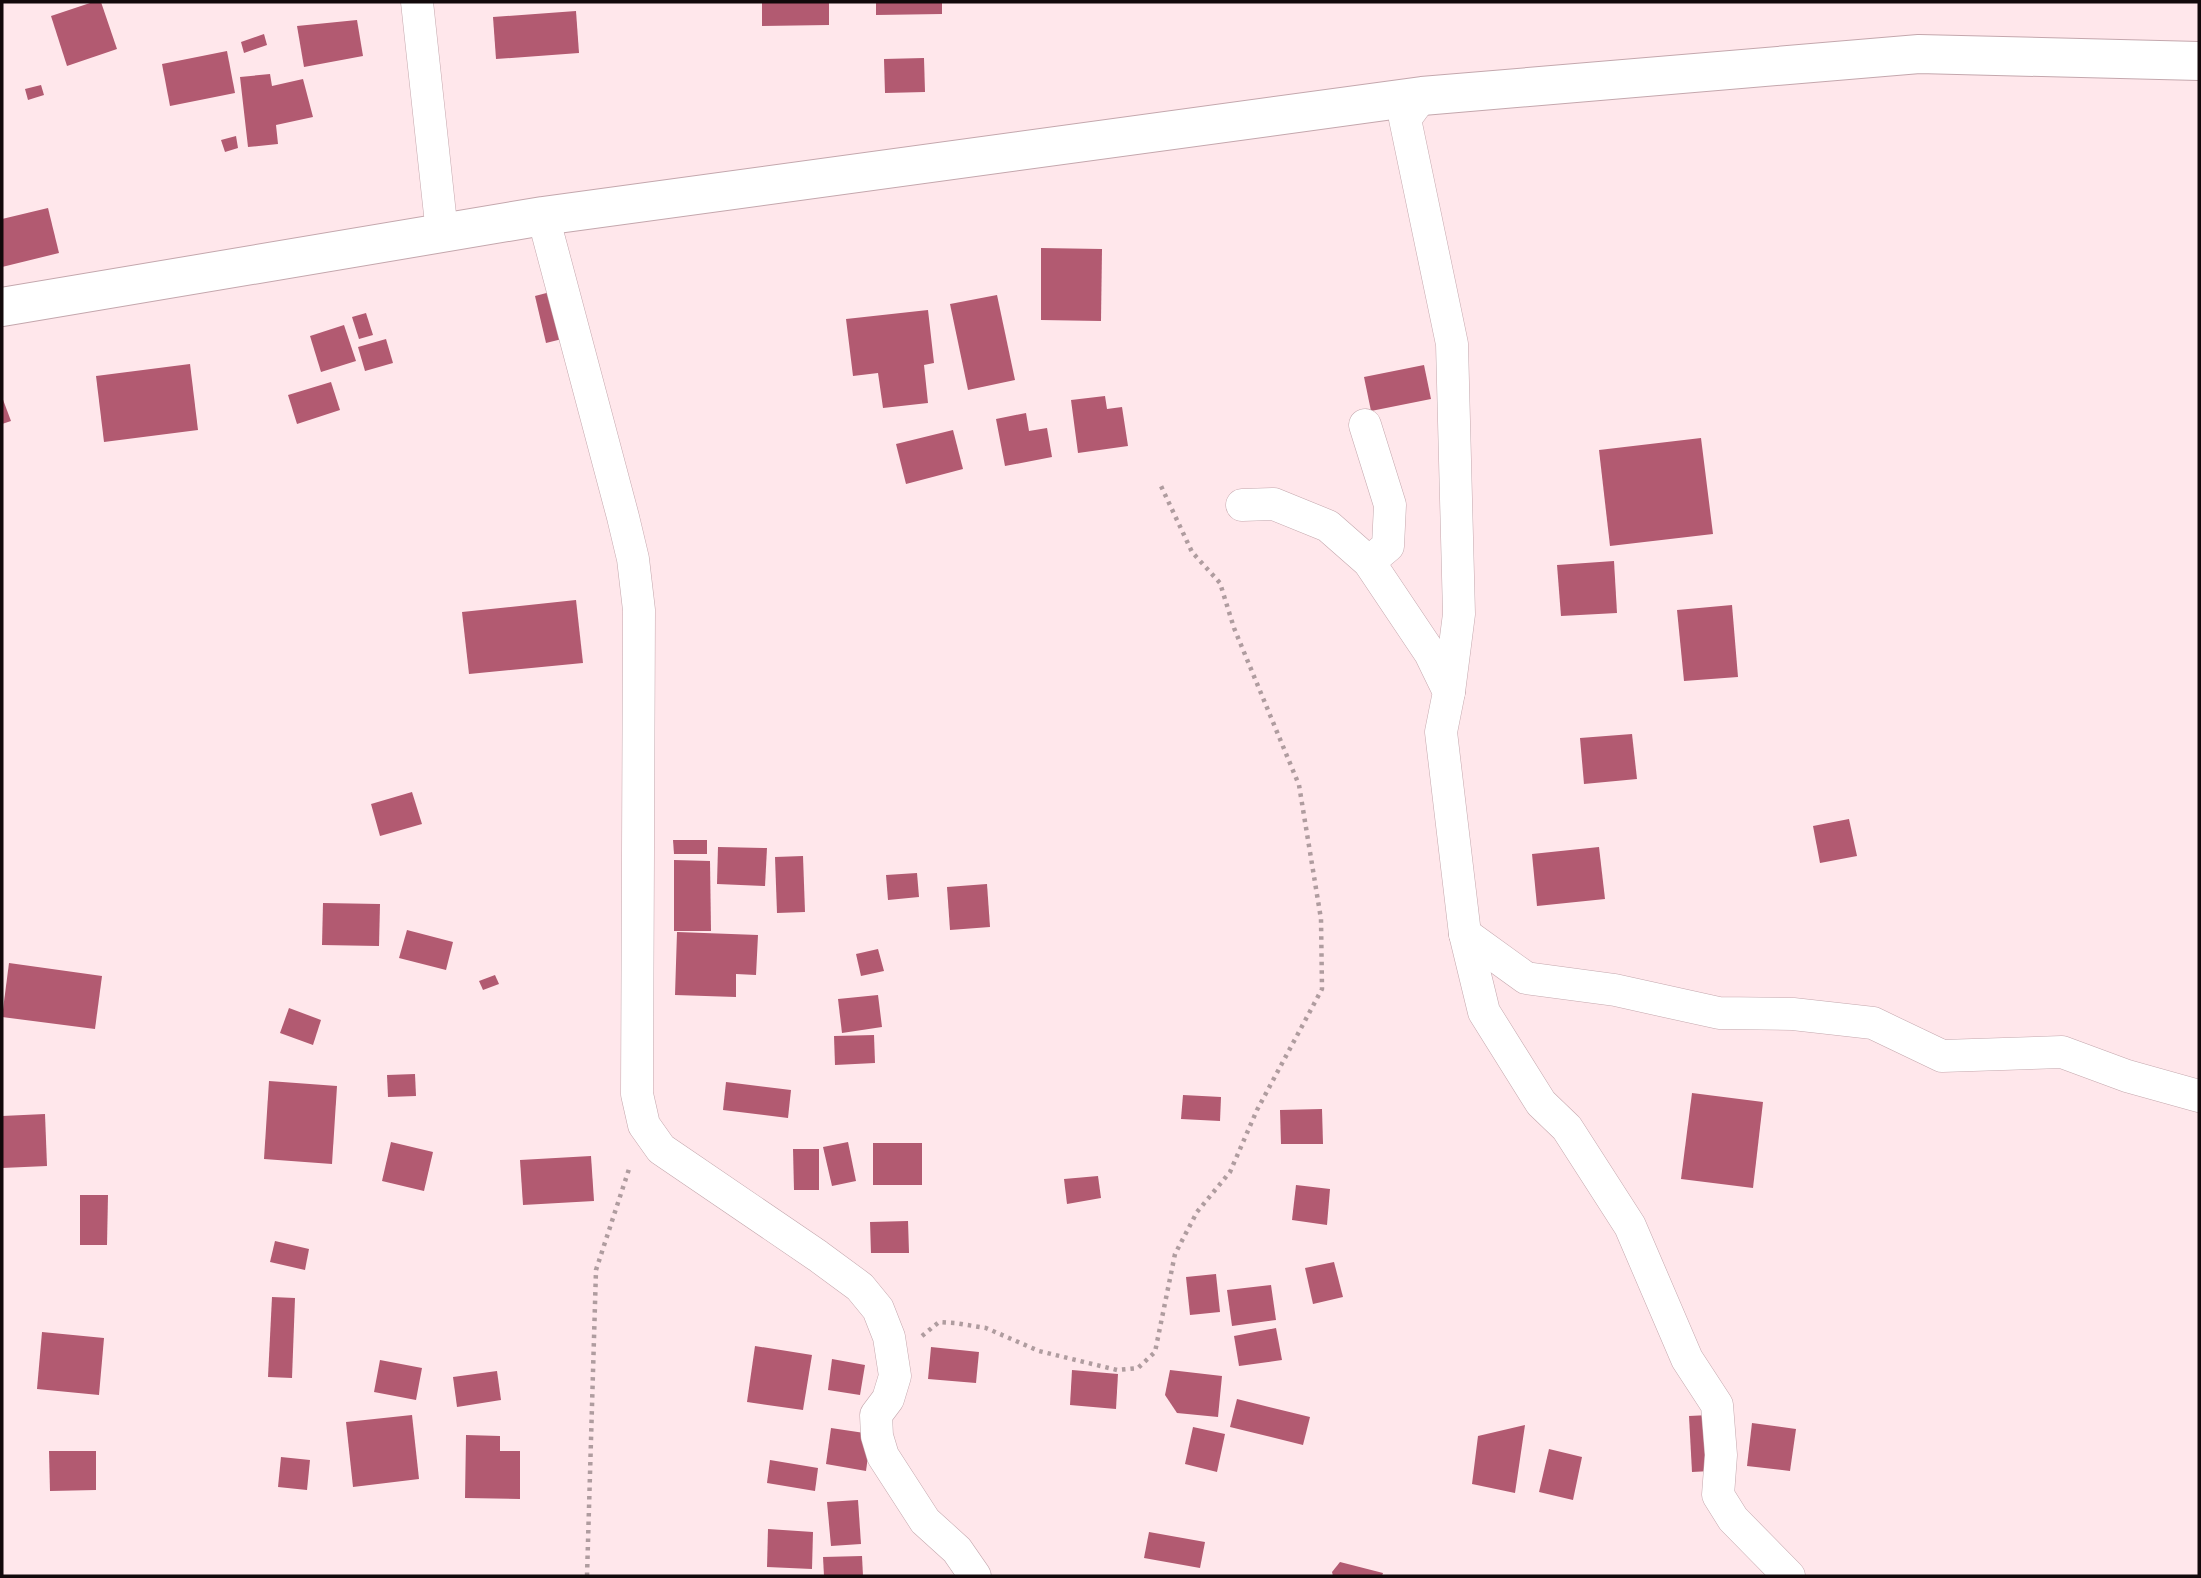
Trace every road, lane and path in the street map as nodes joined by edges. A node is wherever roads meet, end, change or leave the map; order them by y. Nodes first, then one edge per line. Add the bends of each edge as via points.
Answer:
1 (417, 2) edge
2 (2199, 61) edge
3 (1422, 96) junction
4 (543, 216) junction
5 (442, 233) junction
6 (2, 307) edge
7 (1365, 425) dead end
8 (1161, 485) dead end
9 (1242, 505) dead end
10 (1369, 562) junction
11 (1449, 692) junction
12 (1465, 934) junction
13 (2199, 1096) edge
14 (644, 1125) junction
15 (895, 1376) junction
16 (587, 1576) edge
17 (975, 1576) edge
18 (1789, 1576) edge

1 - 5 street
2 - 3 main road via 1919,54
3 - 4 main road
3 - 11 street via 1405,119 1452,344 1459,614
4 - 5 main road
4 - 14 street via 623,517 639,610 637,1094
5 - 6 main road
7 - 10 street via 1390,505 1388,546
8 - 15 path via 1192,552 1220,583 1299,785 1321,919 1322,989 1257,1110 1230,1172 1197,1212 1175,1254 1155,1352 1138,1368 1117,1370 1039,1351 986,1328 939,1322 918,1339
9 - 10 street via 1275,504 1328,526
10 - 11 street via 1430,653
11 - 12 street via 1441,732
12 - 13 street via 1526,978 1615,990 1719,1013 1793,1014 1873,1023 1942,1056 2062,1052
12 - 18 street via 1484,1012 1541,1103 1567,1128 1611,1192 1643,1251 1687,1359 1717,1405 1718,1495 1733,1519
14 - 15 street via 662,1149 859,1287 878,1310 890,1337
14 - 16 path via 596,1270
15 - 17 street via 888,1399 876,1415 883,1456 925,1521 957,1550

